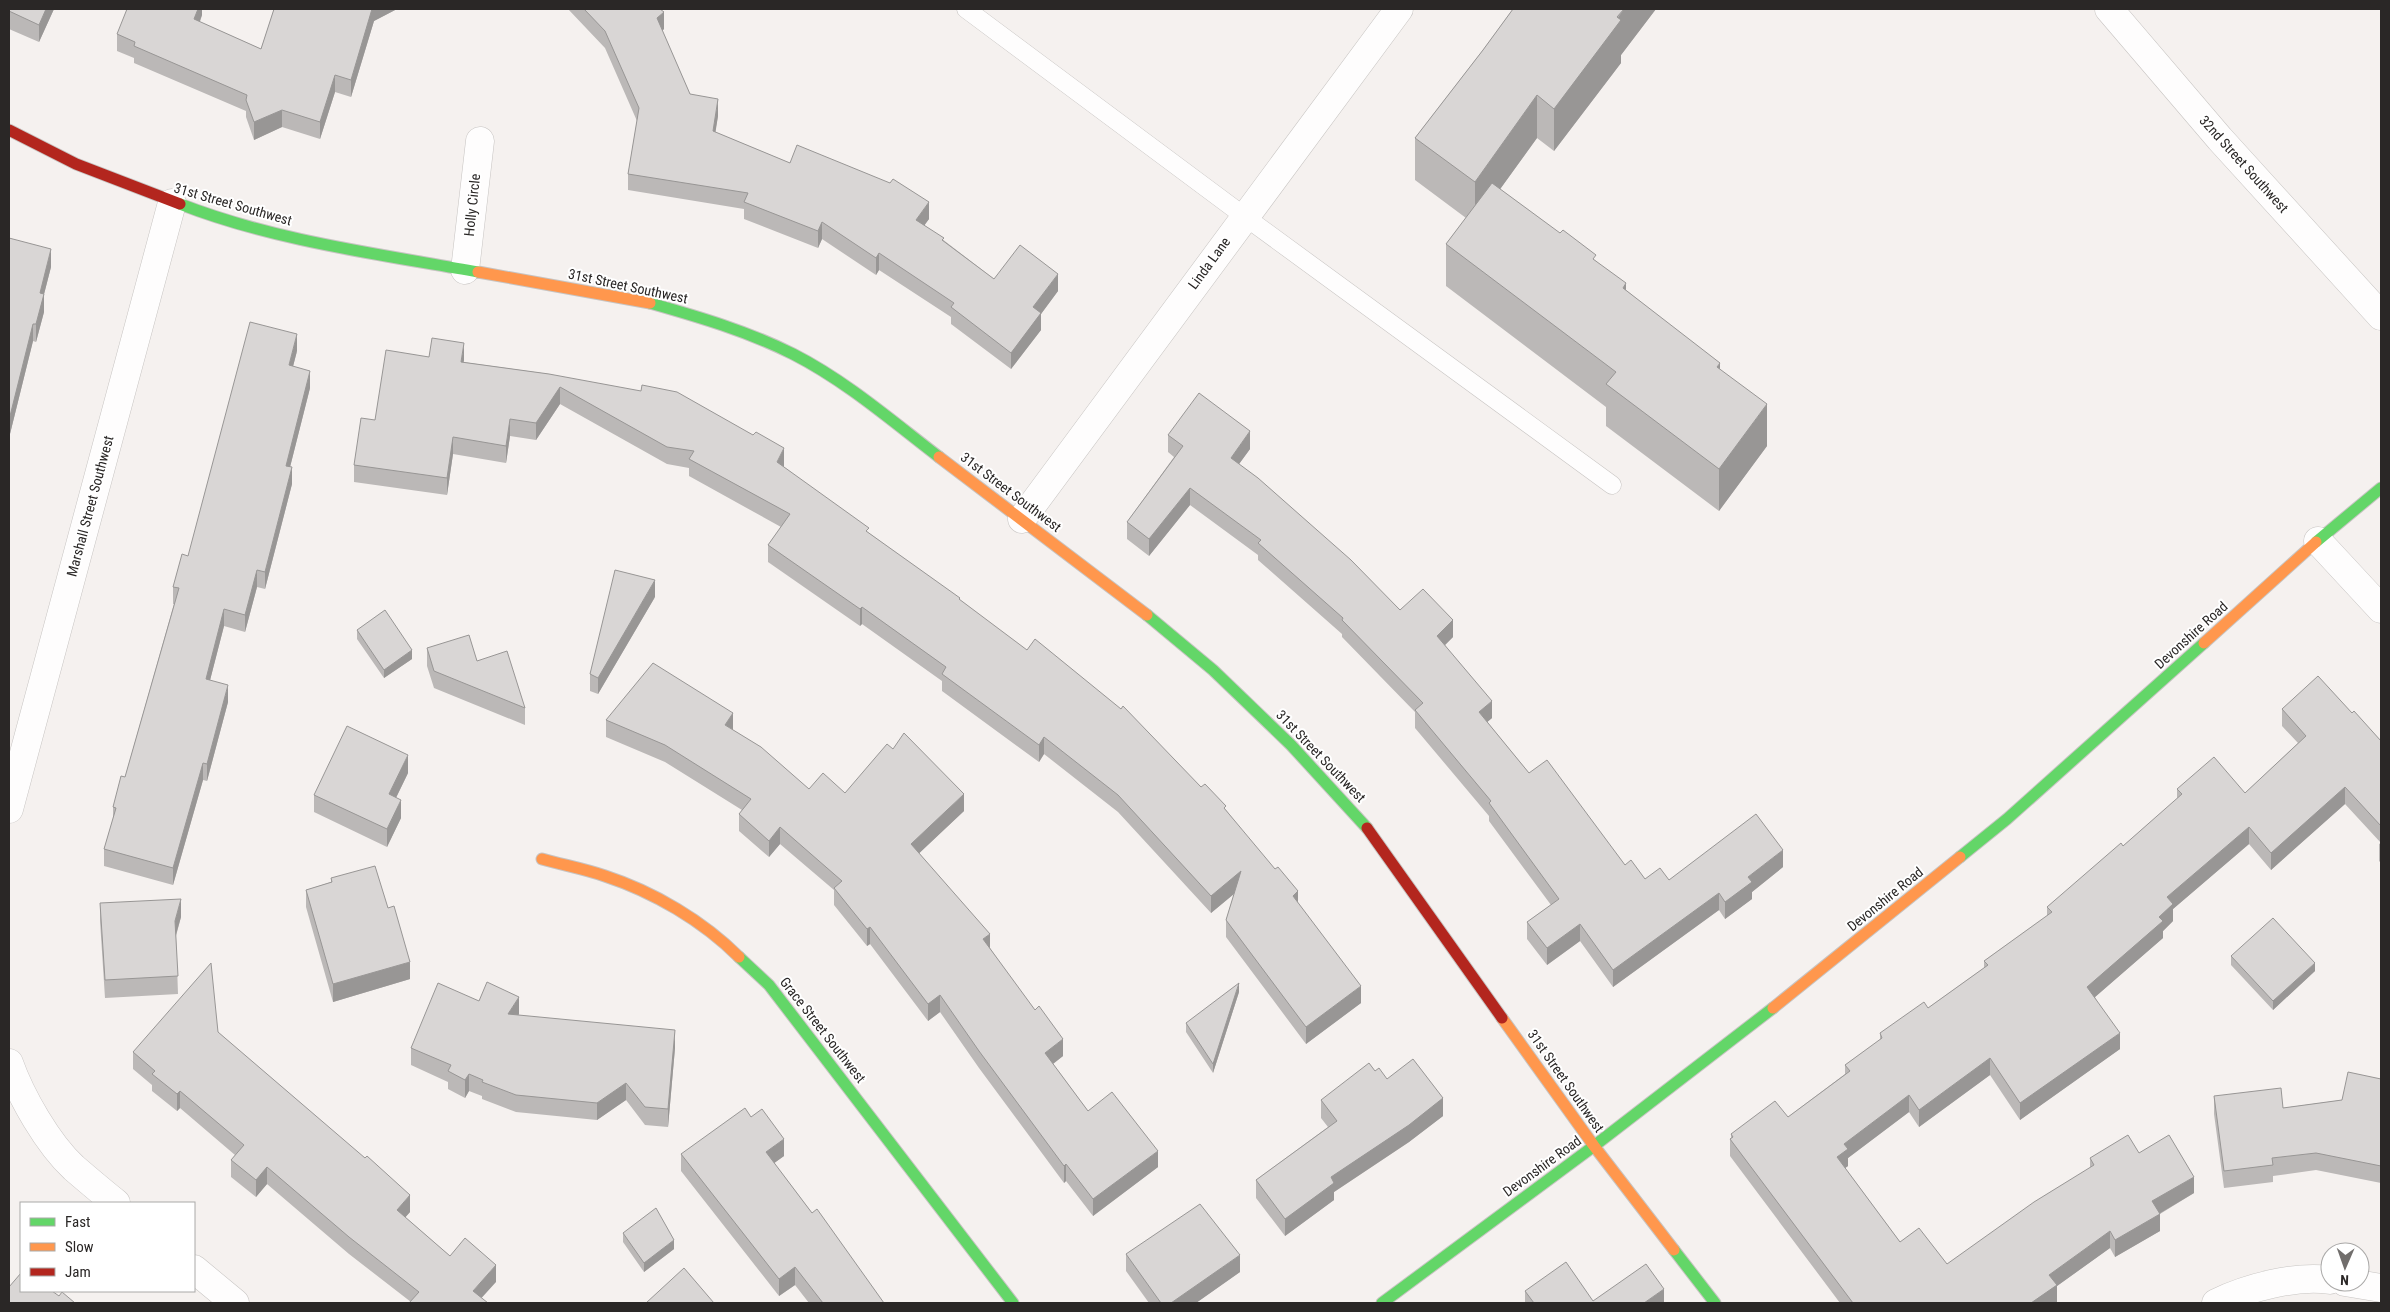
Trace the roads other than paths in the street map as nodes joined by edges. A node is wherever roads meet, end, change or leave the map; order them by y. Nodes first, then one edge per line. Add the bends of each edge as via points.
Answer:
1 (966, 9) edge
2 (1399, 9) edge
3 (2109, 9) edge
4 (9, 130) edge
5 (480, 141) dead end
6 (172, 203) junction
7 (1244, 216) junction
8 (465, 270) junction
9 (2381, 316) edge
10 (1612, 485) dead end
11 (2381, 488) edge
12 (1022, 519) junction
13 (2318, 541) junction
14 (2381, 609) edge
15 (9, 809) edge
16 (542, 859) dead end
17 (9, 1063) edge
18 (1594, 1146) junction
19 (115, 1202) edge
20 (195, 1269) edge
21 (2320, 1280) edge
22 (235, 1303) edge
23 (1013, 1303) edge
24 (1382, 1303) edge
25 (1715, 1303) edge
26 (2216, 1303) edge

1 - 7 lane
2 - 7 street, Linda Lane
3 - 9 street, 32nd Street Southwest via 2227,146
4 - 6 street, 31st Street Southwest via 76,164
5 - 8 street, Holly Circle
6 - 8 street, 31st Street Southwest via 314,243
6 - 15 street, Marshall Street Southwest
7 - 10 lane
7 - 12 street, Linda Lane
8 - 12 street, 31st Street Southwest via 646,302 721,323 784,350 843,384
11 - 13 street, Devonshire Road
12 - 18 street, 31st Street Southwest via 1130,601 1213,670 1291,745 1364,824
13 - 14 street
13 - 18 street, Devonshire Road via 2007,819 1802,985
16 - 23 street, Grace Street Southwest via 615,880 666,903 721,939 769,985
17 - 19 street via 38,1122 73,1167
18 - 24 street, Devonshire Road
18 - 25 street, 31st Street Southwest
20 - 22 street
21 - 26 street via 2283,1282 2234,1294

